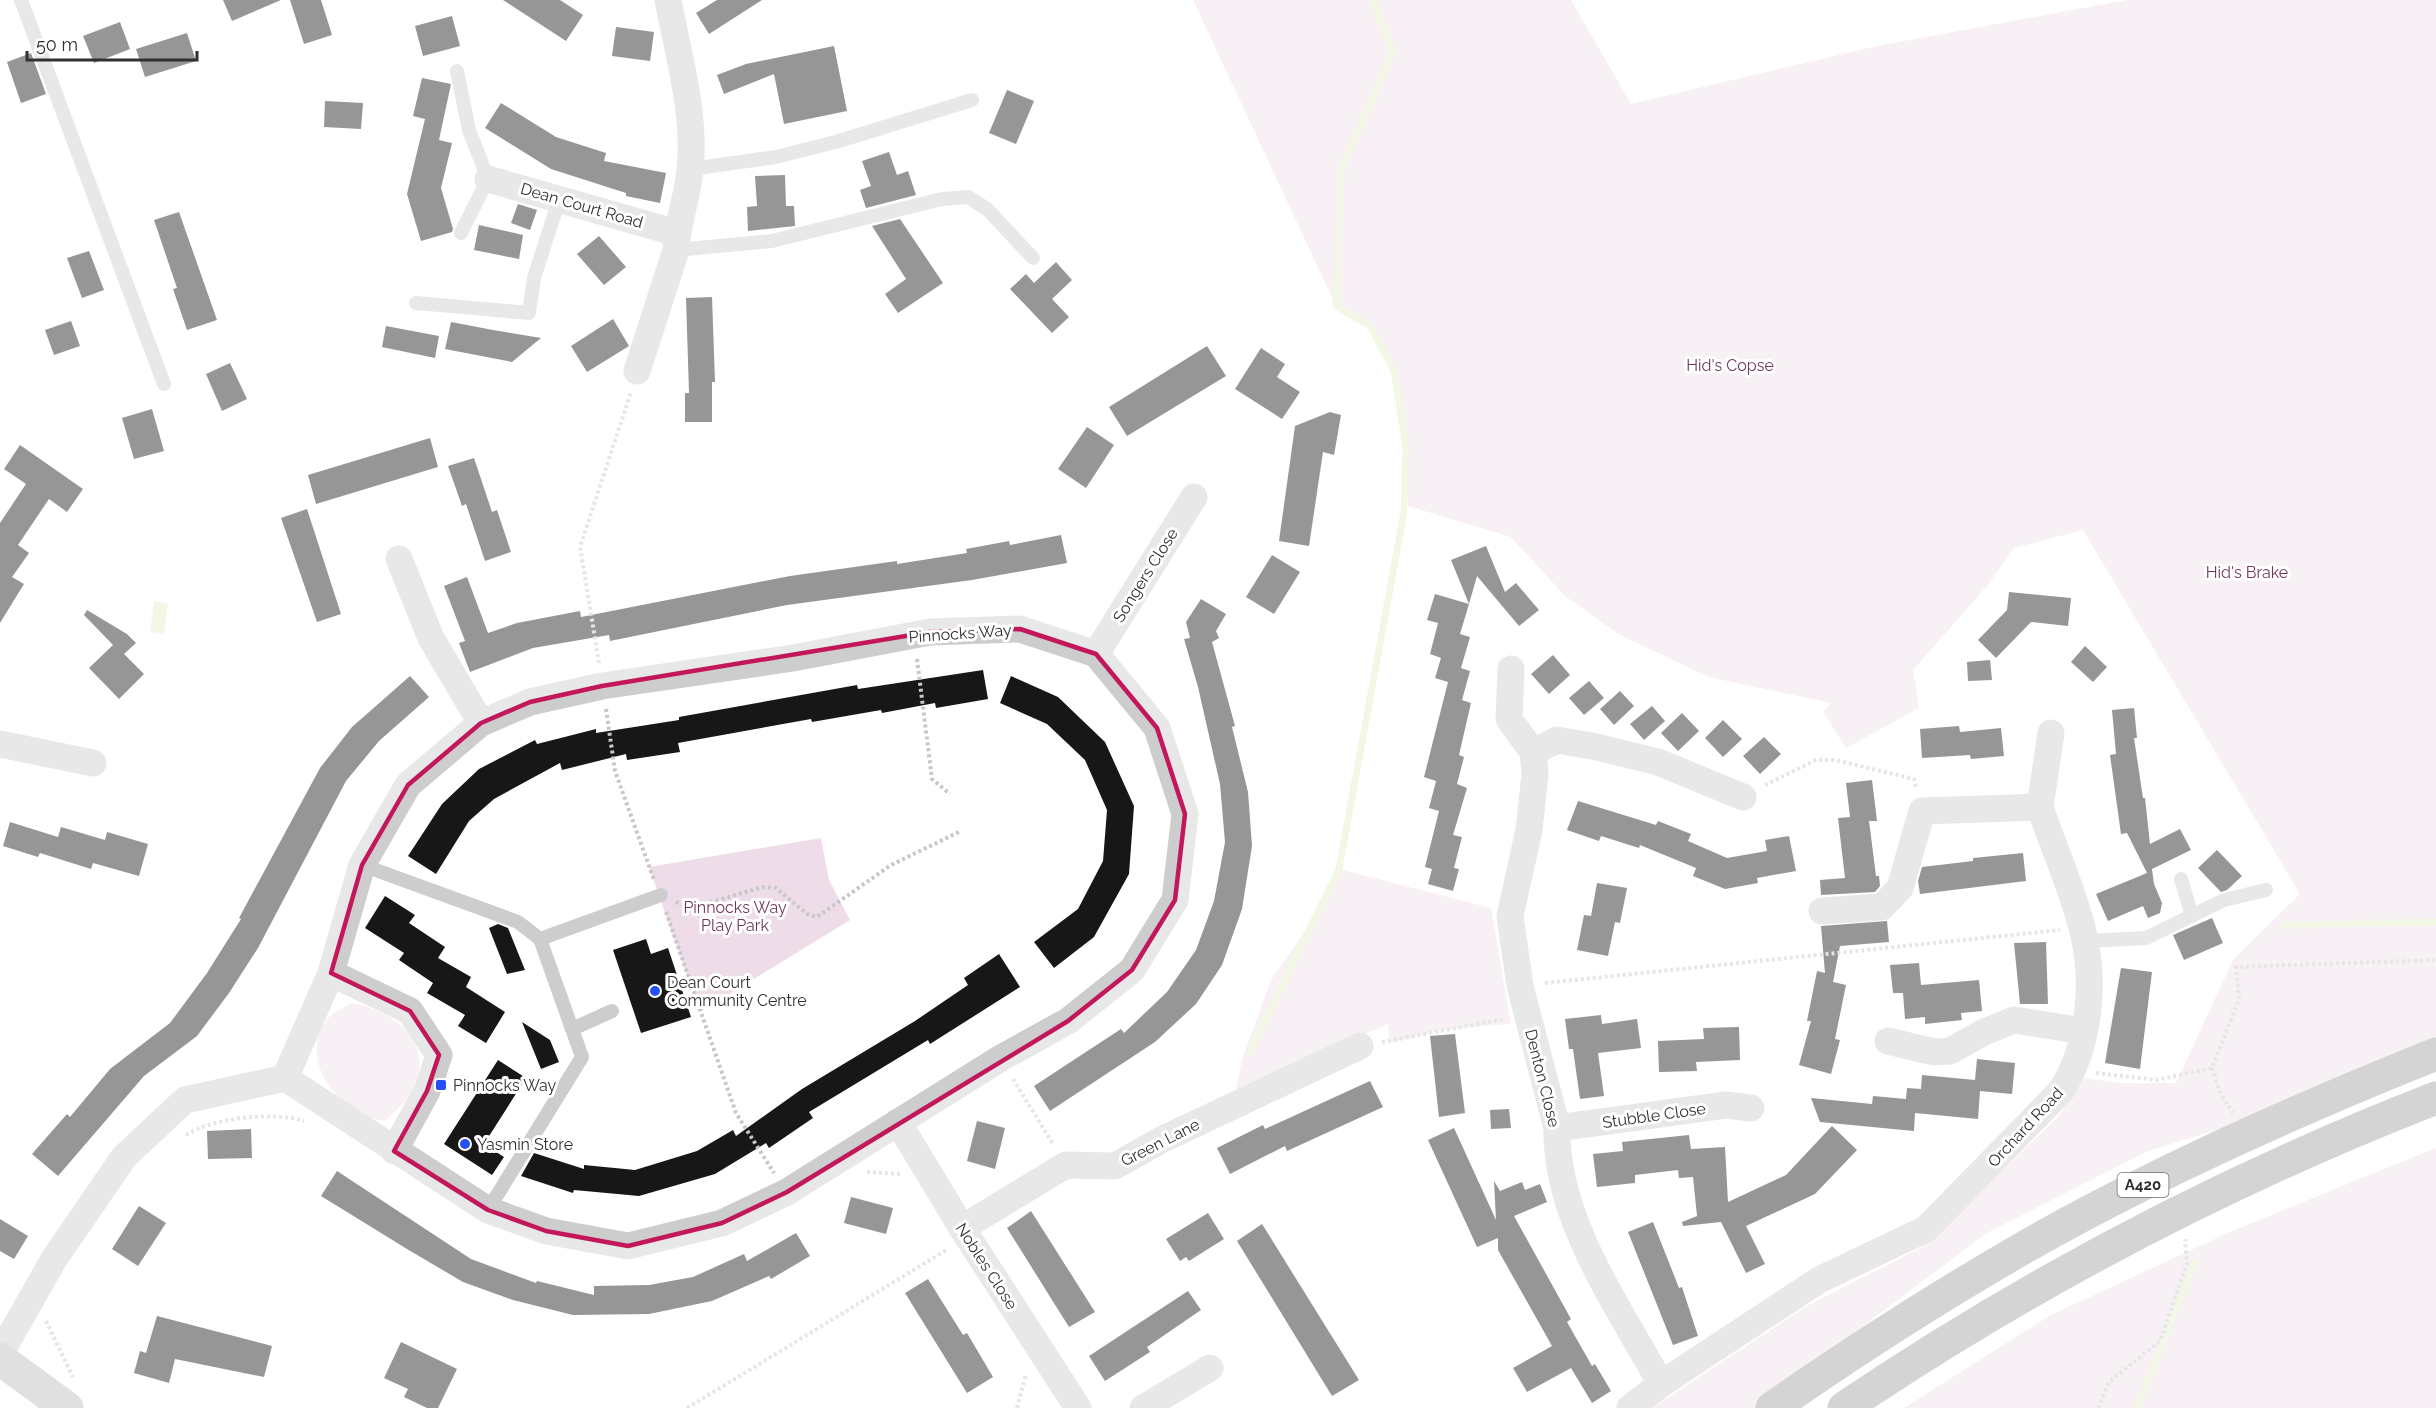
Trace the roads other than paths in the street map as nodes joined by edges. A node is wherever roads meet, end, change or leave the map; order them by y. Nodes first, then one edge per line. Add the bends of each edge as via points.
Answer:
1 (21, 0) edge
2 (668, 0) edge
3 (457, 71) dead end
4 (972, 100) dead end
5 (690, 169) junction
6 (488, 179) junction
7 (560, 197) junction
8 (461, 233) dead end
9 (676, 242) junction
10 (1033, 258) dead end
11 (416, 303) dead end
12 (636, 371) road end
13 (164, 384) dead end
14 (1194, 497) dead end
15 (399, 559) dead end
16 (1096, 654) junction
17 (1511, 669) dead end
18 (482, 723) junction
19 (2051, 733) dead end
20 (0, 744) edge
21 (1533, 752) junction
22 (93, 763) dead end
23 (1743, 797) road end
24 (2040, 807) junction
25 (362, 865) junction
26 (2181, 879) dead end
27 (2266, 890) dead end
28 (660, 895) road end
29 (1822, 911) dead end
30 (2192, 916) junction
31 (2084, 934) junction
32 (540, 939) junction
33 (331, 973) junction
34 (612, 1011) dead end
35 (572, 1029) junction
36 (2084, 1031) junction
37 (1888, 1041) dead end
38 (1360, 1046) road end
39 (2436, 1054) edge
40 (285, 1078) junction
41 (2436, 1098) edge
42 (1751, 1108) dead end
43 (898, 1122) junction
44 (1557, 1128) junction
45 (394, 1151) junction
46 (488, 1210) junction
47 (962, 1228) junction
48 (0, 1354) edge
49 (0, 1359) edge
50 (1210, 1368) dead end
51 (1661, 1384) junction
52 (67, 1408) edge
53 (1078, 1408) edge
54 (1143, 1408) edge
55 (1630, 1408) edge
56 (1772, 1408) edge
57 (1844, 1408) edge

1 - 13 lane
2 - 5 street via 688,112
3 - 6 lane via 470,130
4 - 5 lane via 776,157
5 - 9 street
6 - 7 street, Dean Court Road
6 - 8 lane
7 - 9 street, Dean Court Road
7 - 11 lane via 534,278 529,313
9 - 10 lane via 772,241 942,199 968,197 987,209
9 - 12 street
14 - 16 street, Songers Close
15 - 18 street via 430,638
16 - 18 street, Pinnocks Way via 1020,629 913,635 794,658 602,686 530,702
16 - 43 street via 1157,728 1185,814 1175,900 1132,970 1068,1021
17 - 21 street via 1509,719
18 - 25 street, Pinnocks Way via 408,785
19 - 24 street
20 - 22 street
21 - 23 street via 1557,740 1597,747 1658,762
21 - 44 street, Denton Close via 1534,793 1529,830 1510,915 1520,986
24 - 29 street via 1922,811 1900,888 1882,907
24 - 31 street, Orchard Road
25 - 32 lane via 518,922
25 - 33 street, Pinnocks Way
26 - 30 lane
27 - 30 lane via 2224,900
28 - 32 lane
30 - 31 lane via 2146,938
31 - 36 street, Orchard Road via 2090,985
32 - 35 lane
33 - 40 street, Pinnocks Way
33 - 45 street via 410,1011 439,1055 427,1091
34 - 35 lane
35 - 46 lane via 582,1056
36 - 37 street via 2014,1020 1950,1051 1934,1052
36 - 51 street, Orchard Road via 2074,1070 2061,1091 1926,1229 1819,1280
38 - 47 street, Green Lane via 1161,1140 1115,1166 1066,1165
39 - 56 highway, A420 via 2264,1128 2096,1209 1929,1304
40 - 45 street
40 - 48 street via 185,1100 123,1157 54,1259
41 - 57 highway, A420 via 2301,1153 2133,1235 1958,1334
42 - 44 street, Stubble Close via 1726,1105
43 - 46 street via 787,1191 722,1223 628,1245 546,1231
43 - 47 street, Nobles Close
44 - 51 street, Denton Close via 1556,1152 1583,1241
45 - 46 street
47 - 53 street, Nobles Close
49 - 52 main road
50 - 54 street
51 - 55 street, Orchard Road

